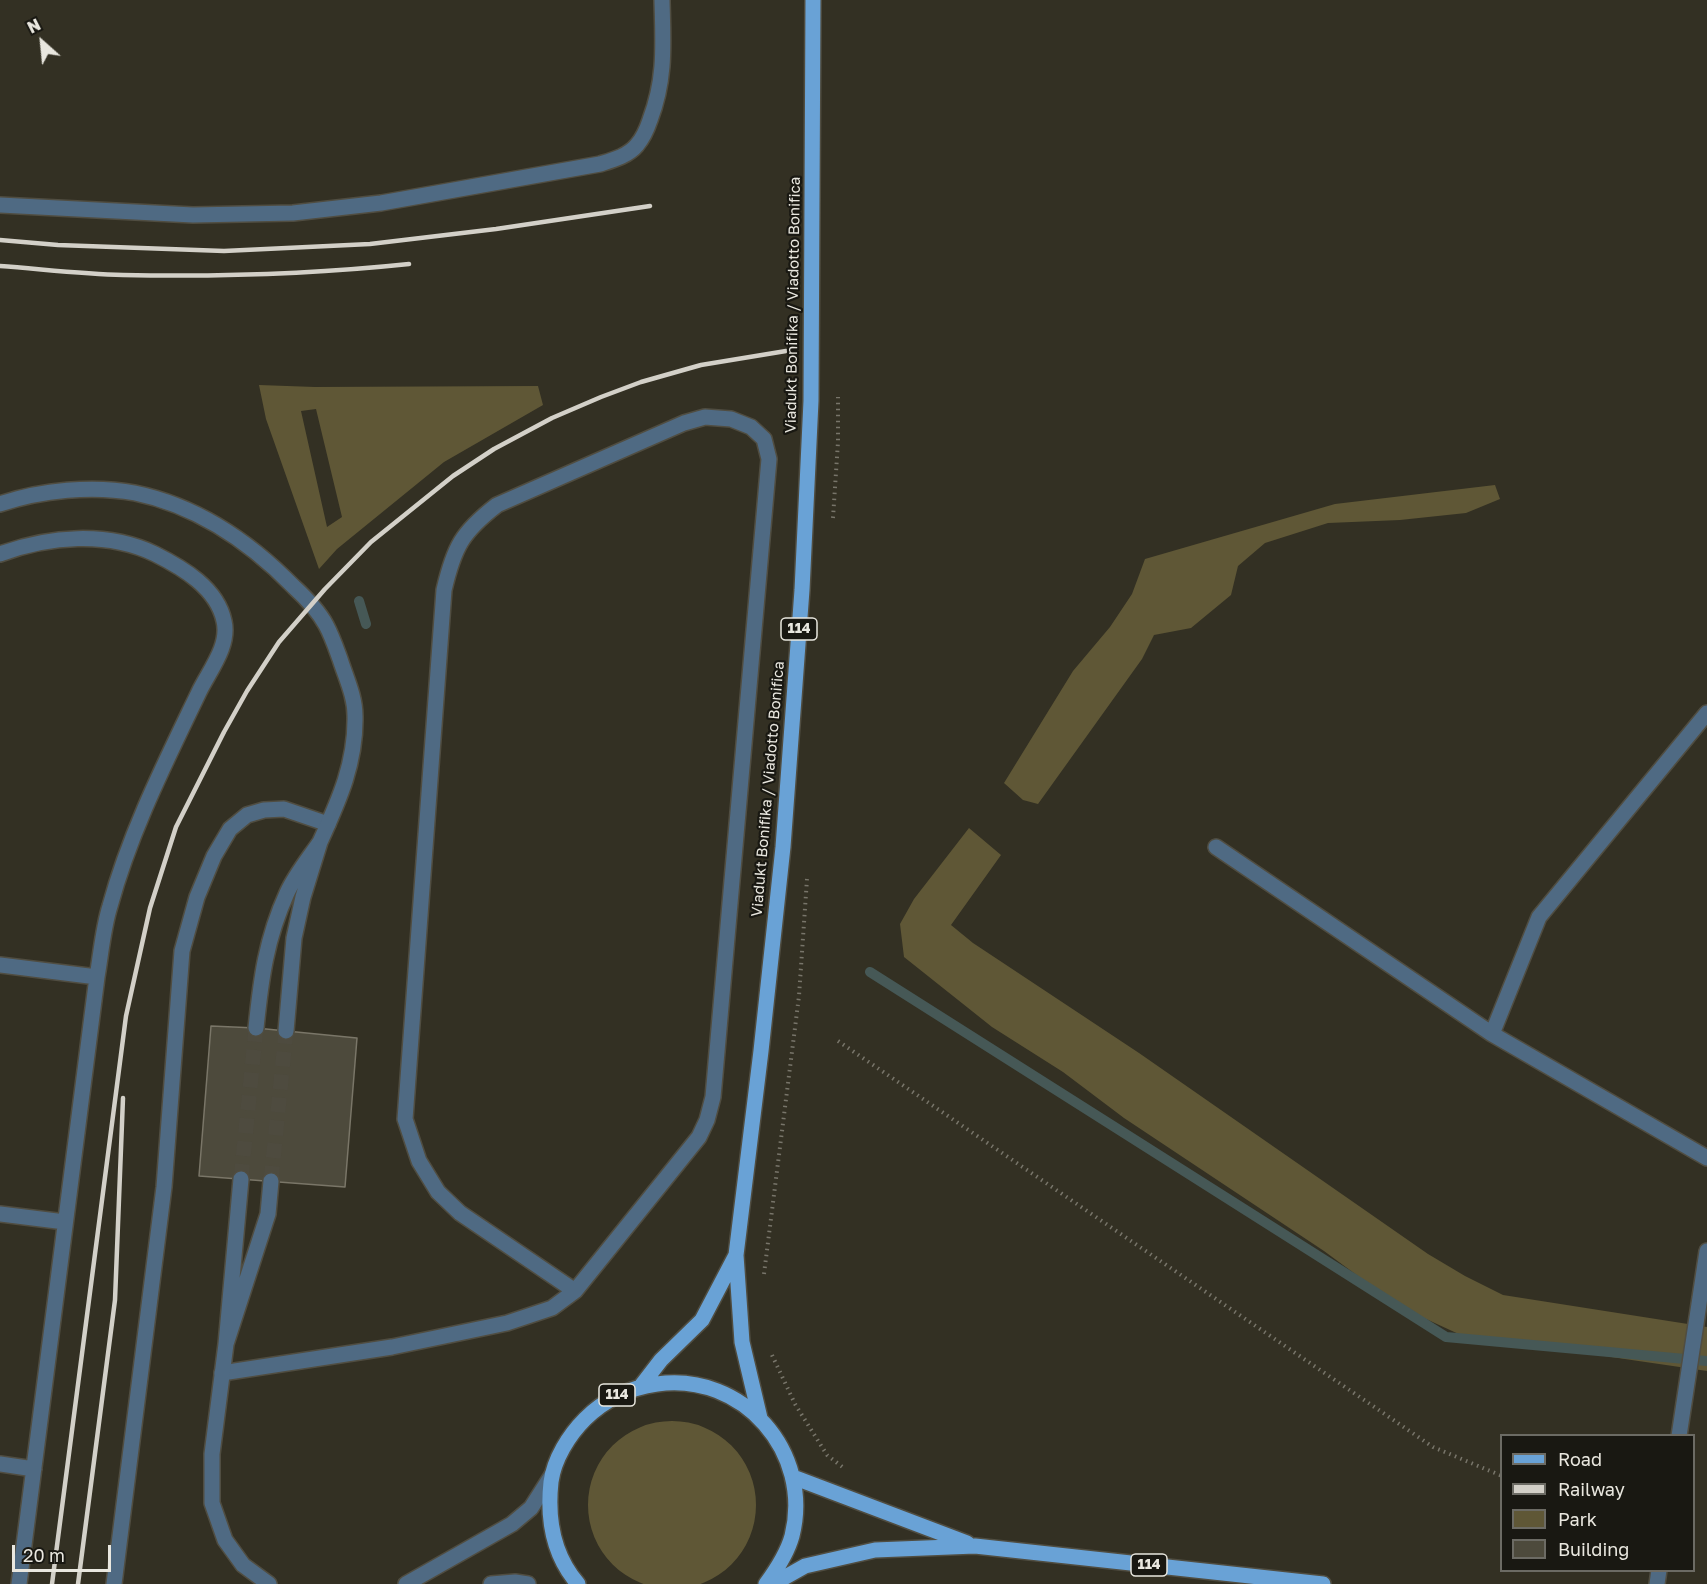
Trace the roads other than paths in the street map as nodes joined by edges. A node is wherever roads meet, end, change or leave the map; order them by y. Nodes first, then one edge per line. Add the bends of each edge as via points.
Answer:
1 (662, 0) edge
2 (813, 0) edge
3 (0, 205) edge
4 (0, 504) edge
5 (0, 554) edge
6 (1707, 713) edge
7 (328, 824) junction
8 (320, 842) junction
9 (1216, 847) dead end
10 (0, 965) edge
11 (97, 977) junction
12 (256, 1028) tunnel mouth
13 (286, 1031) tunnel mouth
14 (1492, 1035) junction
15 (1707, 1158) edge
16 (241, 1179) tunnel mouth
17 (271, 1181) tunnel mouth
18 (0, 1214) edge
19 (65, 1222) junction
20 (1707, 1251) edge
21 (736, 1255) junction
22 (575, 1291) junction
23 (226, 1344) junction
24 (222, 1373) junction
25 (641, 1386) junction
26 (760, 1418) junction
27 (1679, 1434) edge
28 (0, 1464) edge
29 (33, 1468) junction
30 (552, 1476) junction
31 (793, 1477) junction
32 (975, 1546) junction
33 (18, 1584) edge
34 (114, 1584) edge
35 (269, 1584) edge
36 (406, 1584) edge
37 (491, 1584) edge
38 (528, 1584) edge
39 (578, 1584) edge
40 (766, 1584) edge
41 (773, 1584) edge
42 (1323, 1584) edge

1 - 3 street via 663,71 658,99 636,147 610,162 381,203 293,213 193,215
2 - 21 main road, Viadukt Bonifika / Viadotto Bonifica / 114 via 811,401 801,590 783,846
4 - 7 street via 51,493 135,493 213,522 251,546 279,571 326,625 351,690 355,714 352,760
5 - 11 street via 54,539 122,543 173,563 193,577 209,592 225,622 220,652 135,832 109,907
6 - 14 street via 1539,917
7 - 8 street
7 - 34 street via 284,809 247,815 230,829 197,897 182,951 164,1188
8 - 12 street via 287,891 270,937 262,969
8 - 13 street via 294,938
9 - 14 street
10 - 11 street
11 - 19 street
14 - 15 street
16 - 23 street
17 - 23 street via 268,1214
18 - 19 street
19 - 29 street
20 - 27 street
21 - 25 main road, 114 via 702,1320
21 - 26 main road, 114 via 742,1342
22 - 22 street via 699,1137 713,1097 769,459 764,438 751,427 731,419 705,417 684,423 497,505 475,522 462,539 444,590 405,1119 419,1161 438,1192 460,1213
22 - 24 street via 552,1308 507,1323 392,1347
23 - 24 street
24 - 35 street via 212,1454 212,1503 225,1540 243,1565
25 - 26 main road, 114 via 673,1382 705,1386 735,1399
25 - 30 main road, 114 via 616,1395 582,1422 561,1451
26 - 31 main road, 114 via 781,1445
28 - 29 street
29 - 33 street
30 - 36 street via 531,1508 512,1524
30 - 39 main road, 114 via 551,1528 558,1553
31 - 32 main road, 114
31 - 40 main road, 114 via 796,1507 792,1537 780,1565
32 - 41 main road, 114 via 875,1550 805,1566
32 - 42 main road, 114
37 - 38 street

